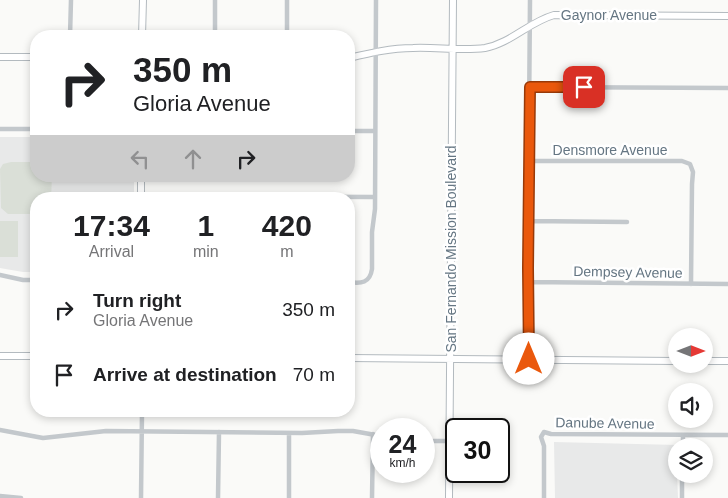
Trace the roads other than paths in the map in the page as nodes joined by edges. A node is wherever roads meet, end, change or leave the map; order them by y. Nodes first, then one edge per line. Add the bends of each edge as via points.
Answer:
1 (70, 0) edge
2 (143, 0) edge
3 (215, 0) edge
4 (287, 0) edge
5 (376, 0) edge
6 (453, 0) edge
7 (530, 0) edge
8 (728, 16) edge
9 (530, 24) junction
10 (70, 30) edge
11 (142, 30) edge
12 (215, 30) edge
13 (287, 30) edge
14 (452, 48) junction
15 (376, 52) junction
16 (0, 57) edge
17 (30, 57) edge
18 (355, 57) edge
19 (530, 87) junction
20 (728, 88) edge
21 (0, 129) edge
22 (30, 129) edge
23 (355, 131) edge
24 (375, 131) junction
25 (529, 160) junction
26 (355, 197) edge
27 (374, 197) junction
28 (528, 221) junction
29 (627, 222) dead end
30 (0, 275) edge
31 (30, 280) edge
32 (355, 282) edge
33 (528, 282) junction
34 (691, 284) junction
35 (728, 284) edge
36 (0, 356) edge
37 (30, 356) edge
38 (355, 358) edge
39 (450, 359) junction
40 (529, 359) junction
41 (668, 361) edge
42 (713, 361) edge
43 (728, 361) edge
44 (142, 417) edge
45 (450, 418) edge
46 (0, 430) edge
47 (142, 432) junction
48 (219, 432) junction
49 (289, 433) junction
50 (370, 434) edge
51 (683, 435) junction
52 (728, 435) edge
53 (683, 438) edge
54 (372, 483) edge
55 (449, 483) edge
56 (682, 483) edge
57 (0, 496) edge
58 (21, 498) edge
59 (141, 498) edge
60 (218, 498) edge
61 (288, 498) edge
62 (372, 498) edge
63 (449, 498) edge
64 (544, 498) edge
65 (682, 498) edge

1 - 10 street
2 - 11 main road
3 - 12 street
4 - 13 street
5 - 15 street
6 - 14 main road, San Fernando Mission Boulevard
7 - 9 street
8 - 9 main road, Gaynor Avenue via 563,14
9 - 14 main road, Gaynor Avenue via 499,44
9 - 19 street
14 - 15 main road, Gaynor Avenue via 402,48
14 - 39 main road, San Fernando Mission Boulevard
15 - 18 main road, Gaynor Avenue
15 - 24 street
16 - 17 main road
19 - 20 street
19 - 25 street
21 - 22 street
23 - 24 street
24 - 27 street
25 - 28 street
25 - 34 street, Densmore Avenue via 682,161 690,164 694,172
26 - 27 street
27 - 32 street via 372,269 369,279
28 - 29 street
28 - 33 street
30 - 31 street
33 - 34 street, Dempsey Avenue
33 - 40 street
34 - 35 street, Dempsey Avenue
36 - 37 main road
38 - 39 main road
39 - 40 main road
39 - 45 main road, San Fernando Mission Boulevard
40 - 41 main road
42 - 43 main road
44 - 47 street
46 - 47 street via 43,438 106,431
47 - 48 street
47 - 59 street
48 - 49 street
48 - 60 street
49 - 50 street
49 - 61 street
51 - 52 street, Danube Avenue
51 - 53 street
51 - 64 street, Danube Avenue via 545,432 542,434
54 - 62 street
55 - 63 main road, San Fernando Mission Boulevard
56 - 65 street
57 - 58 street

